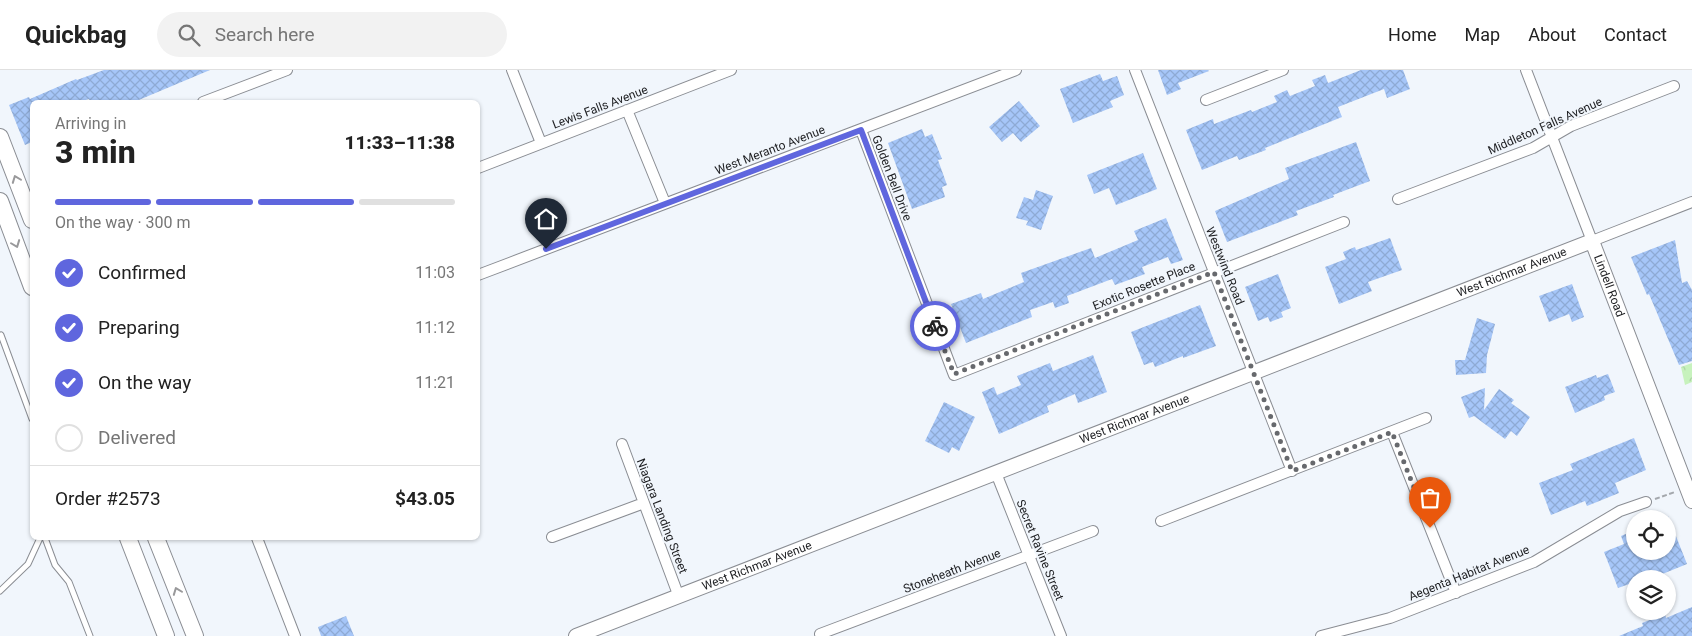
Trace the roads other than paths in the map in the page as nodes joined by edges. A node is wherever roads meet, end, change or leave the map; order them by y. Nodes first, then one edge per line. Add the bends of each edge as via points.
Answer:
1 (287, 70) edge
2 (512, 70) edge
3 (731, 70) edge
4 (1016, 70) edge
5 (1135, 70) edge
6 (1283, 70) edge
7 (1526, 70) edge
8 (1267, 73) edge
9 (1674, 86) dead end
10 (208, 100) edge
11 (1206, 100) dead end
12 (627, 110) junction
13 (861, 130) junction
14 (0, 137) edge
15 (1552, 137) junction
16 (541, 143) junction
17 (480, 167) edge
18 (1398, 199) dead end
19 (0, 201) edge
20 (1692, 202) edge
21 (665, 203) junction
22 (30, 215) edge
23 (1344, 222) dead end
24 (1592, 241) junction
25 (1214, 272) junction
26 (480, 274) edge
27 (30, 282) edge
28 (0, 336) edge
29 (1254, 372) junction
30 (954, 374) joint
31 (30, 414) edge
32 (1426, 418) dead end
33 (1392, 432) junction
34 (622, 444) dead end
35 (1292, 471) junction
36 (996, 473) junction
37 (1689, 494) edge
38 (1646, 502) road end
39 (644, 503) junction
40 (1162, 521) dead end
41 (1093, 531) dead end
42 (552, 537) dead end
43 (39, 540) edge
44 (46, 540) edge
45 (129, 540) edge
46 (157, 540) edge
47 (258, 540) edge
48 (1029, 555) junction
49 (0, 591) edge
50 (1456, 593) junction
51 (679, 597) junction
52 (820, 634) dead end
53 (90, 636) edge
54 (166, 636) edge
55 (195, 636) edge
56 (295, 636) edge
57 (576, 636) edge
58 (1061, 636) edge
59 (1321, 636) edge

1 - 10 street
2 - 16 street
3 - 12 street, Lewis Falls Avenue
4 - 13 street, West Meranto Avenue
5 - 25 street, Westwind Road
6 - 8 street
7 - 15 street, Lindell Road
8 - 11 street
9 - 15 street, Middleton Falls Avenue via 1570,126
12 - 16 street, Lewis Falls Avenue
12 - 21 street
13 - 21 street, West Meranto Avenue
13 - 30 street, Golden Bell Drive
22 -> 14 main road
15 - 18 street, Middleton Falls Avenue via 1533,148
15 - 24 street, Lindell Road
16 - 17 street, Lewis Falls Avenue
19 -> 27 main road
20 - 24 street, West Richmar Avenue
21 - 26 street, West Meranto Avenue
23 - 25 street, Exotic Rosette Place
24 - 29 street, West Richmar Avenue
24 - 37 street, Lindell Road
25 - 29 street, Westwind Road
25 - 30 street, Exotic Rosette Place
28 - 31 lane
29 - 35 street, Westwind Road
29 - 36 street, West Richmar Avenue
32 - 33 street
33 - 35 street
33 - 50 street
34 - 39 street, Niagara Landing Street
35 - 40 street
36 - 48 street, Secret Ravine Street
36 - 51 street, West Richmar Avenue
38 - 50 street, Aegenta Habitat Avenue via 1620,511 1534,562
39 - 42 street
39 - 51 street, Niagara Landing Street
41 - 48 street, Stoneheath Avenue
43 - 49 lane via 28,564
44 - 53 lane via 55,565 69,582
45 - 54 main road
55 -> 46 main road
47 - 56 street
48 - 52 street, Stoneheath Avenue
48 - 58 street, Secret Ravine Street
50 - 59 street, Aegenta Habitat Avenue via 1390,618
51 - 57 street, West Richmar Avenue

